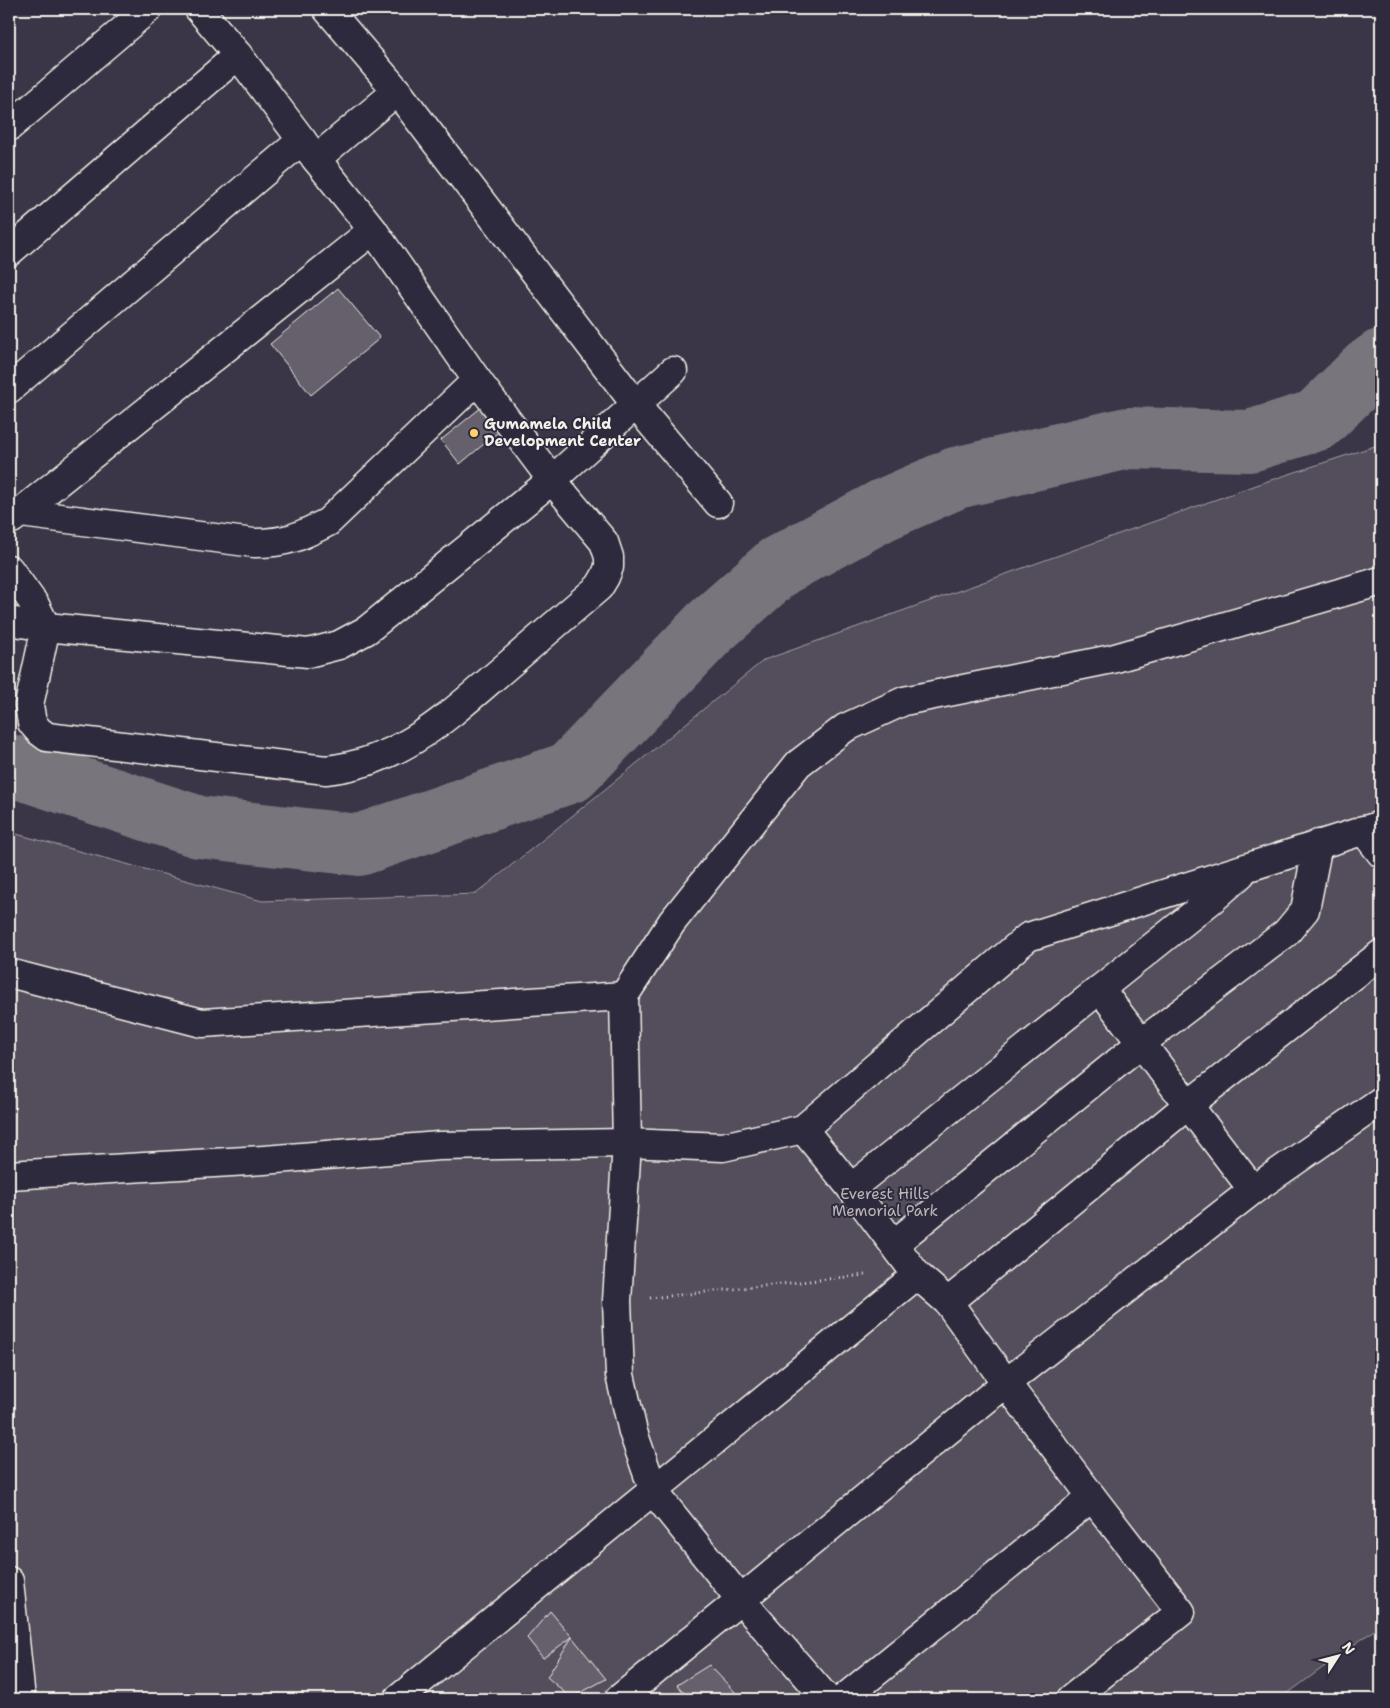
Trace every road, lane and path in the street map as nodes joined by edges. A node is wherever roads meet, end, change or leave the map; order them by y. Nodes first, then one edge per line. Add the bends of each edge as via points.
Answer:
1 (148, 9) edge
2 (198, 9) edge
3 (327, 9) edge
4 (238, 55) junction
5 (397, 91) junction
6 (9, 127) edge
7 (309, 149) junction
8 (373, 230) junction
9 (9, 252) edge
10 (673, 371) dead end
11 (477, 380) junction
12 (9, 389) edge
13 (636, 405) junction
14 (552, 480) junction
15 (718, 503) dead end
16 (15, 517) edge
17 (9, 568) edge
18 (1381, 581) edge
19 (9, 621) edge
20 (46, 627) junction
21 (1372, 828) edge
22 (1318, 844) junction
23 (1381, 853) edge
24 (1249, 866) junction
25 (1381, 954) edge
26 (9, 972) edge
27 (1100, 989) junction
28 (624, 996) junction
29 (1141, 1043) junction
30 (1381, 1101) edge
31 (1188, 1105) junction
32 (803, 1129) junction
33 (626, 1143) junction
34 (9, 1175) edge
35 (851, 1188) junction
36 (1253, 1190) junction
37 (905, 1259) junction
38 (617, 1301) junction
39 (948, 1302) junction
40 (1006, 1383) junction
41 (654, 1492) junction
42 (1092, 1497) junction
43 (9, 1581) edge
44 (741, 1600) junction
45 (21, 1699) edge
46 (398, 1699) edge
47 (619, 1699) edge
48 (827, 1699) edge
49 (843, 1699) edge
50 (1071, 1699) edge

1 - 6 street
2 - 4 street
3 - 5 street
4 - 7 street
4 - 9 street
5 - 7 street
5 - 13 street
7 - 8 street
7 - 12 street
8 - 11 street
8 - 16 street
10 - 13 street
11 - 14 street
11 - 16 street via 328,522 299,537 277,543 254,543
13 - 14 street
13 - 15 street
14 - 20 street via 367,630 339,645 308,653
14 - 20 street via 604,542 609,567 599,587 443,720 414,741 364,763 326,770 47,737 32,723 29,705
17 - 20 street
18 - 28 street via 1112,659 904,701 845,728 798,764 672,922
19 - 20 street
21 - 22 street
21 - 23 street
22 - 24 street
22 - 29 street via 1304,910 1286,933
24 - 27 street
24 - 32 street via 1028,937
25 - 31 street
26 - 28 street via 202,1024
27 - 29 street
27 - 35 street
28 - 33 street
29 - 31 street
29 - 37 street
30 - 36 street
31 - 36 street
31 - 39 street
32 - 33 street via 723,1147
32 - 35 street
33 - 34 street via 439,1146
33 - 38 street
35 - 37 street
36 - 40 street
37 - 38 path via 876,1274
37 - 39 street
37 - 41 street
38 - 41 street via 620,1375 633,1432
39 - 40 street
40 - 42 street
40 - 44 street
41 - 44 street
41 - 46 street
42 - 49 street
42 - 50 street via 1181,1612
43 - 45 street
44 - 47 street
44 - 48 street

